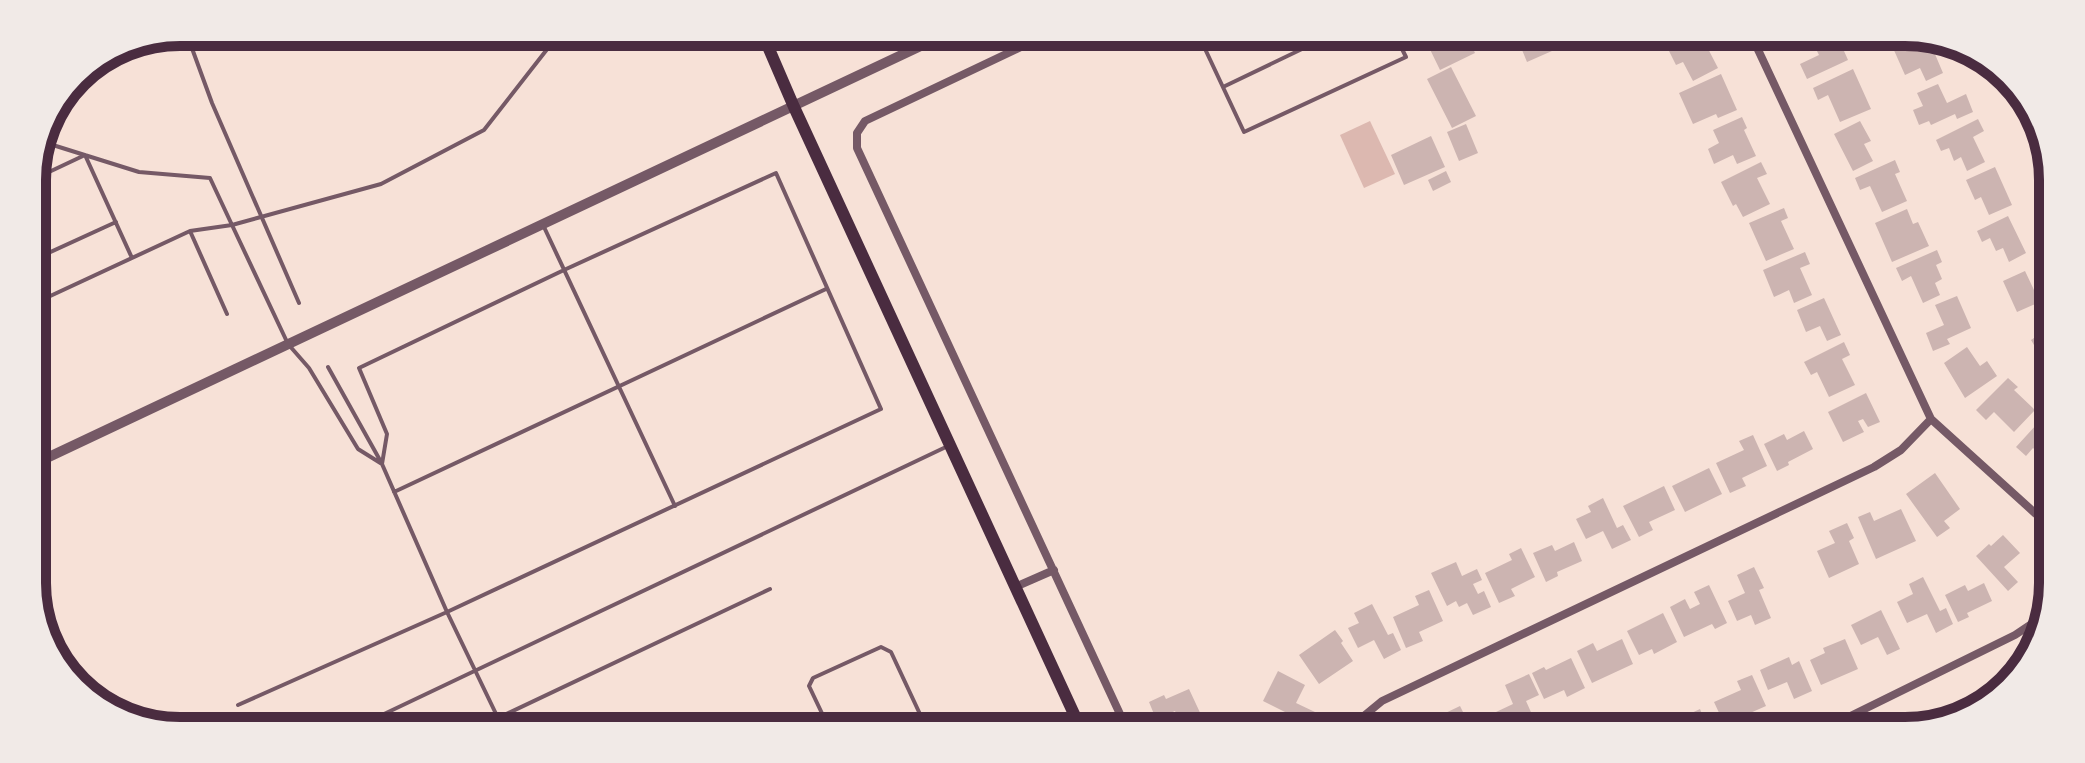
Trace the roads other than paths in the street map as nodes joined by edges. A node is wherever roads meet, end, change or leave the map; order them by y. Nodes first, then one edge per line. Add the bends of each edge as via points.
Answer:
1 (191, 46) edge
2 (550, 46) edge
3 (768, 46) edge
4 (921, 46) edge
5 (1023, 46) edge
6 (1204, 46) edge
7 (1308, 46) edge
8 (1400, 46) edge
9 (1756, 46) edge
10 (1223, 87) junction
11 (794, 107) junction
12 (51, 144) edge
13 (85, 155) junction
14 (46, 173) edge
15 (261, 217) junction
16 (116, 222) junction
17 (232, 225) junction
18 (543, 225) junction
19 (190, 231) junction
20 (46, 254) edge
21 (132, 258) junction
22 (564, 270) junction
23 (827, 289) junction
24 (46, 298) edge
25 (299, 303) dead end
26 (227, 314) dead end
27 (288, 344) junction
28 (328, 367) dead end
29 (619, 387) junction
30 (1931, 419) junction
31 (950, 445) junction
32 (46, 458) edge
33 (382, 464) junction
34 (394, 492) junction
35 (675, 506) junction
36 (2039, 517) edge
37 (1054, 570) junction
38 (1015, 587) junction
39 (770, 589) dead end
40 (447, 612) junction
41 (2033, 623) edge
42 (475, 671) junction
43 (238, 705) dead end
44 (378, 717) edge
45 (498, 717) edge
46 (500, 717) edge
47 (824, 717) edge
48 (921, 717) edge
49 (1075, 717) edge
50 (1121, 717) edge
51 (1365, 717) edge
52 (1855, 717) edge

1 - 15 lane
2 - 15 lane via 484,130 381,184
3 - 11 main road
4 - 11 street
5 - 37 street via 865,121 857,133 857,148
6 - 10 lane
7 - 10 lane
8 - 10 lane via 1406,57 1244,132
9 - 30 street
11 - 18 street
11 - 31 main road
12 - 13 lane
13 - 14 lane
13 - 16 lane
13 - 17 lane via 139,172 210,178
15 - 17 lane
15 - 25 lane
16 - 20 lane
16 - 21 lane
17 - 19 lane
17 - 27 lane
18 - 22 lane
18 - 27 street
19 - 21 lane
19 - 26 lane
21 - 24 lane
22 - 23 lane via 776,173
22 - 29 lane
22 - 33 lane via 359,368 387,434
23 - 29 lane
23 - 35 lane via 881,409
27 - 32 street
27 - 33 lane via 309,368 358,449
28 - 33 lane
29 - 34 lane
29 - 35 lane
30 - 36 street
30 - 51 street via 1901,450 1874,467 1382,701
31 - 38 main road
31 - 42 lane
33 - 34 lane
34 - 40 lane
35 - 40 lane
37 - 38 street
37 - 50 street
38 - 49 main road
39 - 46 lane
40 - 42 lane
40 - 43 lane
41 - 52 street
42 - 44 lane
42 - 45 lane
47 - 48 lane via 809,686 813,678 881,647 891,652

